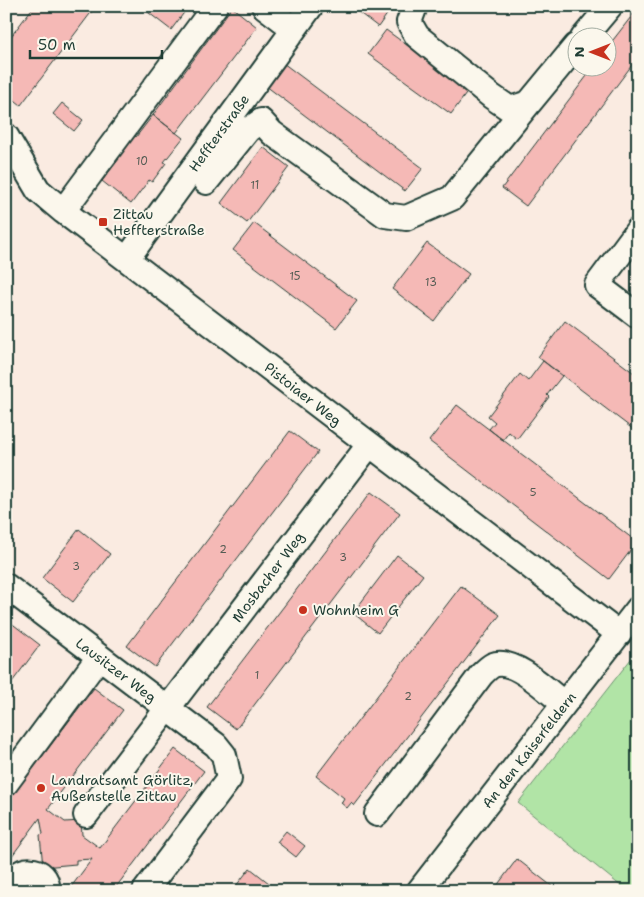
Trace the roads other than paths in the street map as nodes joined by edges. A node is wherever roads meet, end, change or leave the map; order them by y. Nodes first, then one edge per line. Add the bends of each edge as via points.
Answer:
1 (216, 6) edge
2 (264, 6) edge
3 (311, 6) edge
4 (415, 6) edge
5 (608, 7) edge
6 (592, 28) edge
7 (294, 29) junction
8 (566, 58) edge
9 (529, 103) junction
10 (6, 136) edge
11 (206, 182) dead end
12 (63, 211) junction
13 (638, 230) edge
14 (127, 259) junction
15 (638, 316) edge
16 (369, 445) junction
17 (6, 586) edge
18 (638, 609) edge
19 (619, 634) junction
20 (100, 657) junction
21 (564, 704) junction
22 (167, 708) junction
23 (6, 783) edge
24 (377, 814) dead end
25 (86, 815) dead end
26 (13, 891) edge
27 (47, 891) edge
28 (145, 891) edge
29 (419, 891) edge

1 - 12 street
2 - 7 street
3 - 7 street, Heffterstraße
4 - 9 street via 409,22 417,36 510,109
5 - 6 street
7 - 14 street, Heffterstraße
8 - 9 street
9 - 11 street via 452,198 406,218 385,216 272,133 261,121 248,130
10 - 12 street, Pistoiaer Weg via 38,190
12 - 14 street, Pistoiaer Weg
13 - 15 street via 597,285
14 - 16 street, Pistoiaer Weg
16 - 19 street, Pistoiaer Weg
16 - 22 street, Mosbacher Weg
17 - 20 street, Lausitzer Weg
18 - 19 street, An den Kaiserfeldern
19 - 21 street, An den Kaiserfeldern
20 - 22 street, Lausitzer Weg
20 - 23 street
21 - 24 street via 516,668 507,664 493,665 481,675
21 - 29 street, An den Kaiserfeldern
22 - 25 street, Mosbacher Weg
22 - 28 street, Lausitzer Weg via 224,754 228,779
26 - 27 street via 17,875 28,870 43,876

